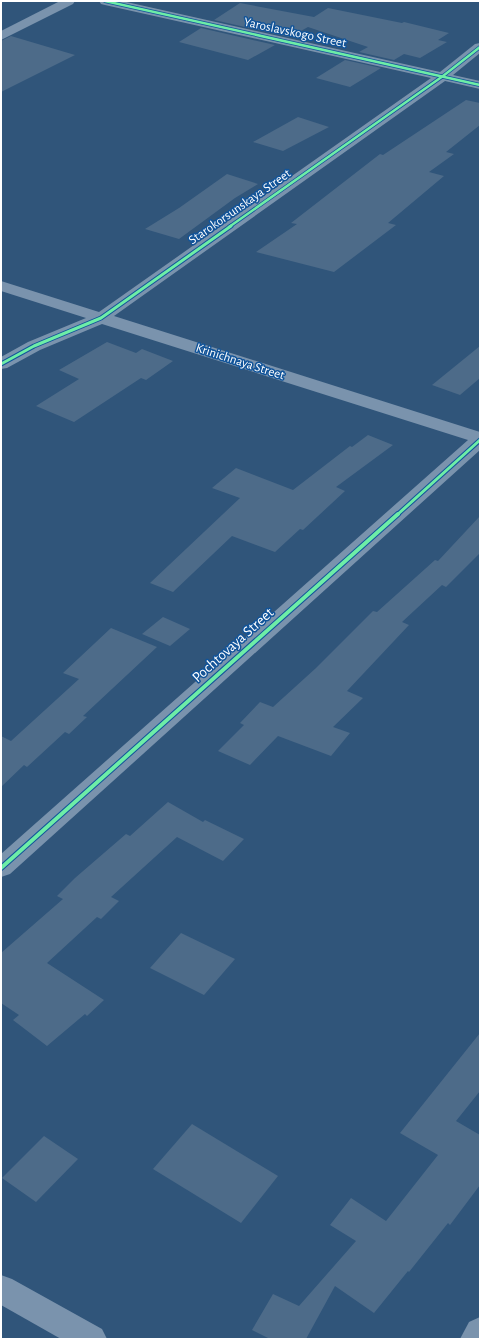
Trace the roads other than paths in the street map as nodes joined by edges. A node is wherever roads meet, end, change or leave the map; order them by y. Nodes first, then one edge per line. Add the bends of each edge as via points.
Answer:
1 (69, 1) edge
2 (105, 1) edge
3 (1, 36) edge
4 (480, 47) edge
5 (443, 76) junction
6 (480, 85) edge
7 (1, 286) edge
8 (101, 318) junction
9 (1, 364) edge
10 (480, 439) edge
11 (1, 868) edge
12 (1, 1289) edge
13 (480, 1332) edge
14 (91, 1339) edge
15 (476, 1339) edge

1 - 3 street
2 - 5 street, Yaroslavskogo Street
4 - 5 street, Starokorsunskaya Street
5 - 6 street, Yaroslavskogo Street
5 - 8 street, Starokorsunskaya Street
7 - 8 street, Krinichnaya Street
8 - 9 street, Starokorsunskaya Street via 34,346
8 - 10 street, Krinichnaya Street
10 - 11 street, Pochtovaya Street
12 - 14 street
13 - 15 street

